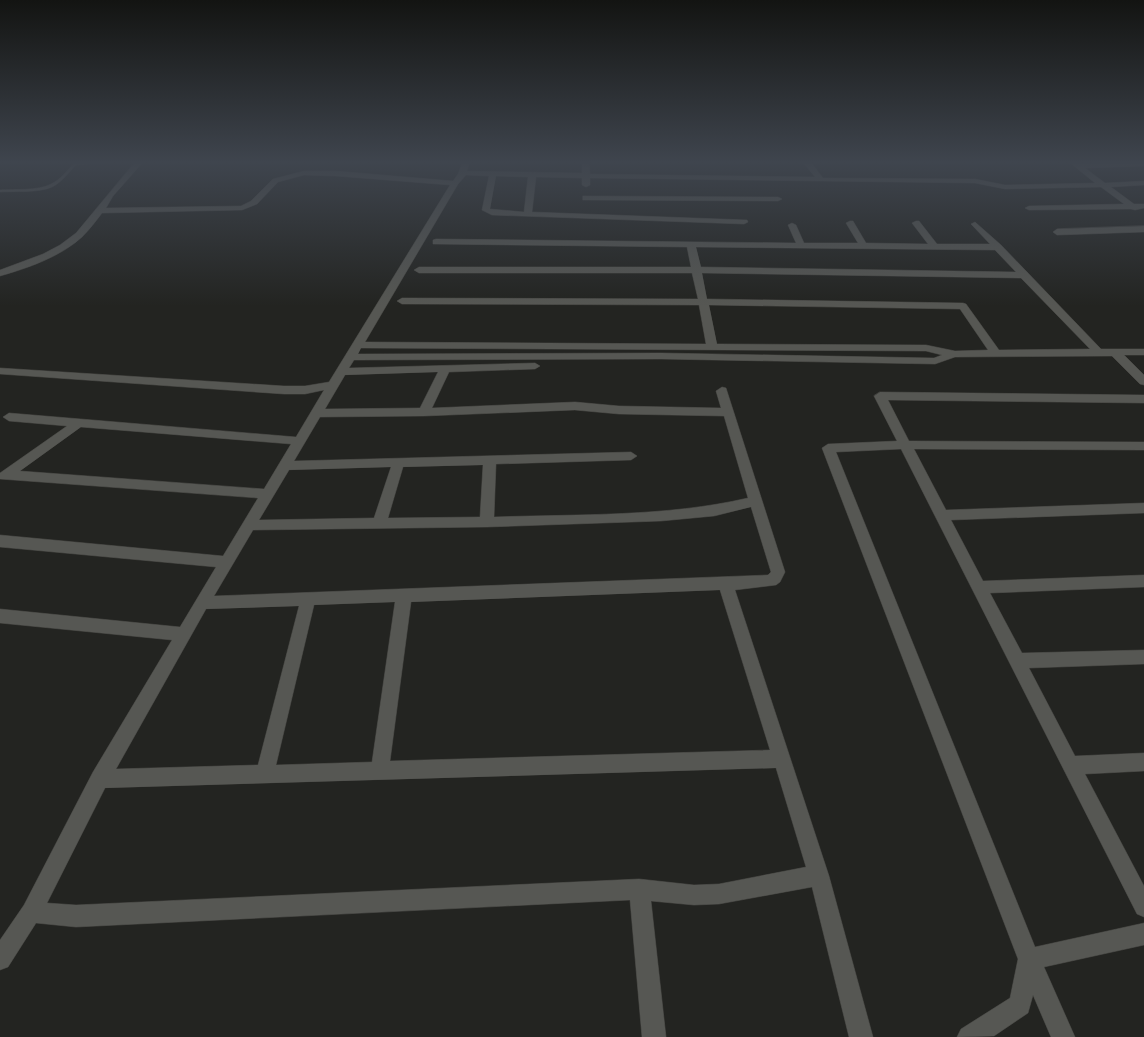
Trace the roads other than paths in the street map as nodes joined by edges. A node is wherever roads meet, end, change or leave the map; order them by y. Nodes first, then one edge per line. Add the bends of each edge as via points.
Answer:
1 (176, 209) edge
2 (438, 209) edge
3 (486, 209) edge
4 (528, 209) edge
5 (585, 209) edge
6 (100, 211) joint
7 (528, 214) junction
8 (585, 216) junction
9 (744, 222) dead end
10 (850, 223) dead end
11 (916, 223) dead end
12 (976, 224) dead end
13 (792, 225) dead end
14 (1144, 229) edge
15 (1057, 232) dead end
16 (436, 242) dead end
17 (691, 243) junction
18 (801, 245) junction
19 (863, 245) junction
20 (934, 246) junction
21 (998, 247) junction
22 (419, 270) dead end
23 (696, 270) junction
24 (0, 273) edge
25 (1024, 275) junction
26 (402, 300) dead end
27 (703, 302) junction
28 (357, 344) junction
29 (712, 346) junction
30 (1144, 352) edge
31 (1099, 353) junction
32 (1116, 353) junction
33 (955, 354) junction
34 (996, 354) junction
35 (350, 358) junction
36 (626, 365) dead end
37 (445, 369) junction
38 (0, 370) edge
39 (341, 372) junction
40 (1144, 382) edge
41 (333, 385) junction
42 (722, 390) dead end
43 (1144, 399) edge
44 (424, 412) junction
45 (729, 412) junction
46 (316, 414) junction
47 (9, 417) dead end
48 (80, 422) junction
49 (299, 442) junction
50 (905, 446) junction
51 (1144, 446) edge
52 (631, 456) dead end
53 (490, 460) junction
54 (398, 464) junction
55 (284, 466) junction
56 (3, 477) edge
57 (267, 494) junction
58 (756, 501) junction
59 (1144, 508) edge
60 (941, 515) junction
61 (380, 522) junction
62 (488, 522) junction
63 (248, 525) junction
64 (0, 541) edge
65 (226, 562) junction
66 (1144, 581) edge
67 (726, 584) junction
68 (978, 587) junction
69 (404, 596) junction
70 (308, 599) junction
71 (202, 603) junction
72 (0, 616) edge
73 (184, 634) junction
74 (1144, 657) edge
75 (1017, 661) junction
76 (782, 759) junction
77 (1144, 762) edge
78 (1070, 765) junction
79 (380, 771) junction
80 (265, 774) junction
81 (100, 779) junction
82 (819, 876) junction
83 (639, 889) junction
84 (1143, 905) edge
85 (31, 912) junction
86 (1144, 934) edge
87 (0, 959) edge
88 (1029, 959) junction
89 (654, 1037) edge
90 (861, 1037) edge
91 (969, 1037) edge
92 (1063, 1037) edge

1 - 6 street
2 - 28 street
3 - 7 street via 492,213
4 - 7 street
5 - 8 street
6 - 24 street via 63,247
7 - 8 street
8 - 9 street
10 - 19 street
11 - 20 street
12 - 21 street
13 - 18 street
14 - 15 street
16 - 17 street
17 - 18 street
17 - 23 street
18 - 19 street
19 - 20 street
20 - 21 street
21 - 25 street
22 - 23 street
23 - 25 street
23 - 27 street
25 - 31 street
26 - 27 street
27 - 29 street
27 - 34 street via 963,306
28 - 29 street
28 - 35 street
29 - 33 street via 926,348
30 - 32 street
31 - 32 street
31 - 34 street
32 - 40 street
33 - 34 street
33 - 35 street via 934,361 661,356
35 - 39 street
36 - 37 street
37 - 39 street
37 - 44 street
38 - 41 street via 284,390
39 - 41 street
41 - 46 street
42 - 45 street
43 - 50 street via 880,396
44 - 45 street via 575,406
44 - 46 street
45 - 58 street
46 - 49 street
47 - 48 street
48 - 49 street
48 - 56 street
49 - 55 street
50 - 51 street
50 - 60 street
50 - 88 street via 828,448
52 - 53 street
53 - 54 street
53 - 62 street
54 - 55 street
54 - 61 street
55 - 57 street
56 - 57 street
57 - 63 street
58 - 62 street via 688,515
58 - 67 street via 778,572 771,581
59 - 60 street
60 - 68 street
61 - 62 street
61 - 63 street
63 - 65 street
64 - 65 street
65 - 71 street
66 - 68 street
67 - 69 street
67 - 76 street
68 - 75 street
69 - 70 street
69 - 79 street
70 - 71 street
70 - 80 street
71 - 73 street
72 - 73 street
73 - 81 street
74 - 75 street
75 - 78 street
76 - 79 street
76 - 82 street
77 - 78 street
78 - 84 street
79 - 80 street
80 - 81 street
81 - 85 street
82 - 83 street via 719,894 694,895
82 - 90 street
83 - 85 street via 86,915
83 - 89 street
85 - 87 street
86 - 88 street
88 - 91 street via 1020,1005
88 - 92 street

